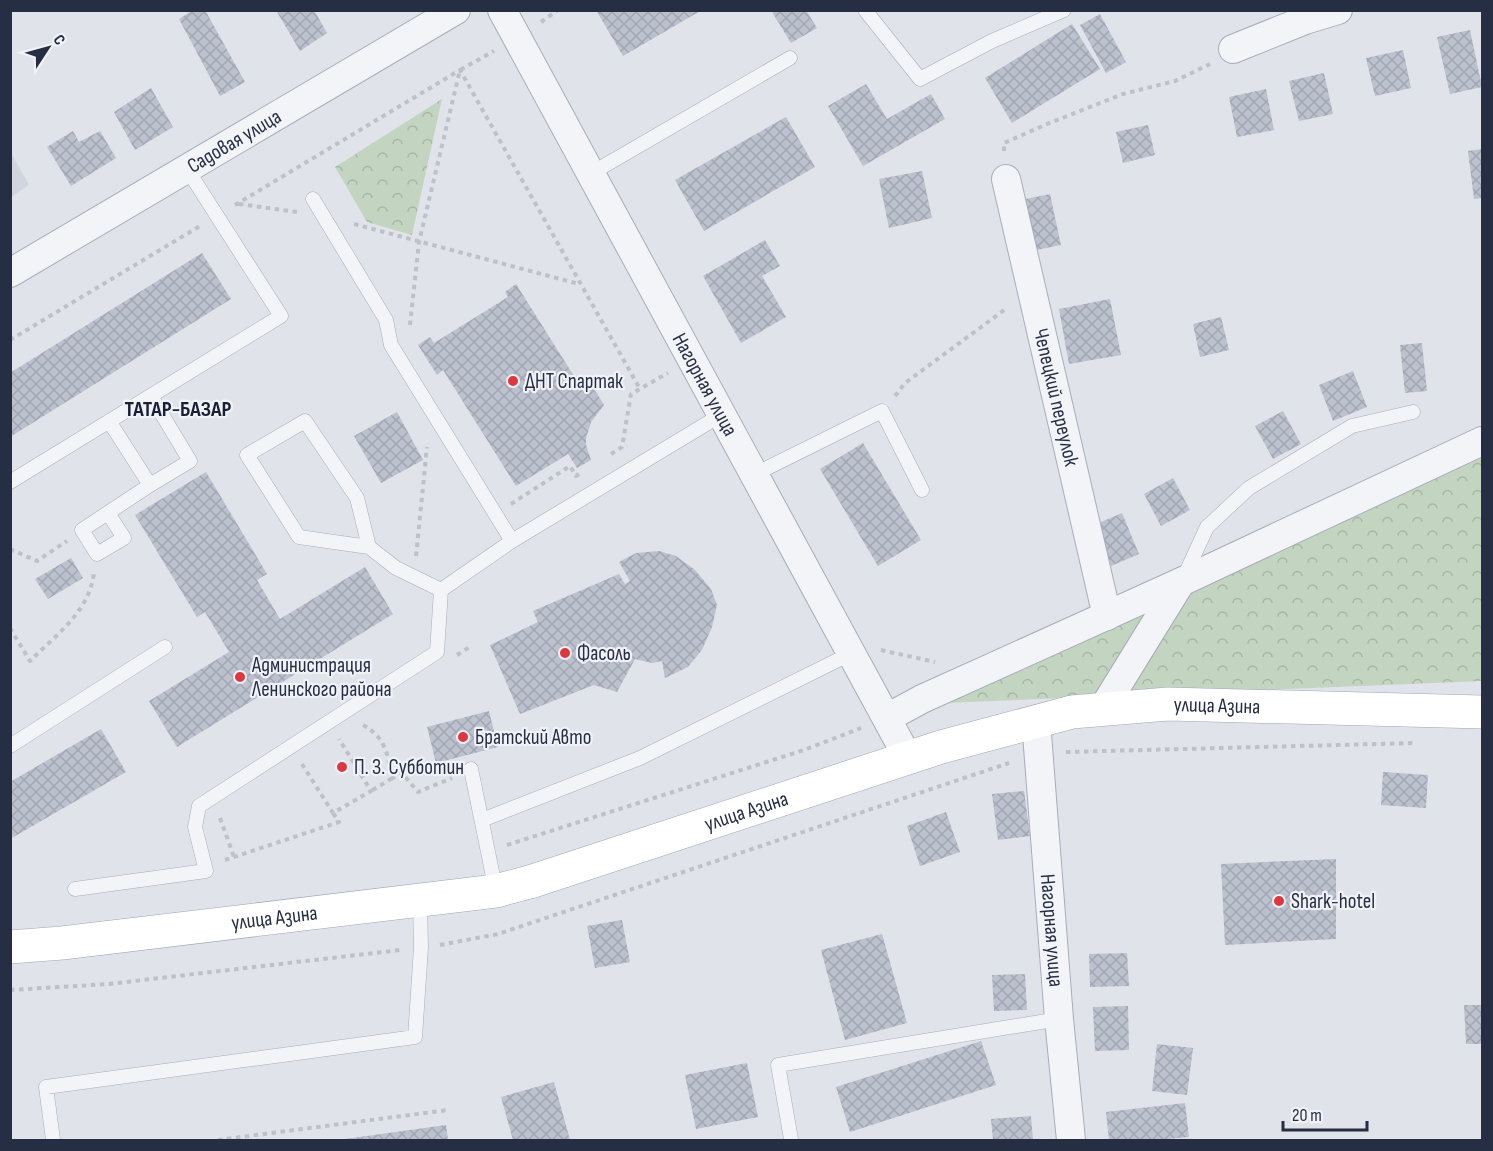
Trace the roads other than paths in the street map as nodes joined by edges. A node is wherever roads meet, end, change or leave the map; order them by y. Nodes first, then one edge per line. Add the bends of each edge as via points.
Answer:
1 (456, 10) edge
2 (502, 10) edge
3 (865, 10) edge
4 (1065, 10) edge
5 (1338, 10) edge
6 (1233, 49) road end
7 (790, 58) dead end
8 (187, 169) junction
9 (590, 174) junction
10 (1006, 179) road end
11 (313, 199) dead end
12 (10, 273) edge
13 (151, 396) junction
14 (1413, 412) dead end
15 (721, 415) junction
16 (110, 421) junction
17 (1482, 441) edge
18 (753, 475) junction
19 (10, 482) edge
20 (150, 484) junction
21 (922, 490) dead end
22 (108, 513) junction
23 (512, 542) junction
24 (369, 547) junction
25 (1182, 582) junction
26 (441, 590) junction
27 (1107, 616) junction
28 (165, 647) dead end
29 (849, 648) junction
30 (1101, 710) junction
31 (1482, 711) edge
32 (887, 718) junction
33 (1036, 721) junction
34 (10, 746) edge
35 (908, 758) junction
36 (471, 769) road end
37 (482, 820) junction
38 (75, 888) dead end
39 (496, 891) junction
40 (420, 900) junction
41 (10, 947) edge
42 (1059, 1019) junction
43 (53, 1140) edge
44 (791, 1140) edge
45 (1071, 1140) edge

1 - 8 street, Садовая улица
2 - 9 street, Нагорная улица
3 - 4 lane via 920,79 992,41
5 - 6 street
7 - 9 lane
8 - 12 street, Садовая улица
8 - 13 lane via 281,316
9 - 15 street, Нагорная улица
10 - 27 street, Чепецкий переулок
11 - 23 lane via 386,320 391,345
13 - 16 lane
13 - 20 lane via 190,461
14 - 25 lane via 1352,426 1249,488 1207,527
15 - 18 street, Нагорная улица
15 - 23 lane
16 - 19 lane
16 - 20 lane
17 - 25 street
18 - 21 lane via 882,411
18 - 29 street, Нагорная улица
20 - 22 lane
22 - 22 lane via 124,538 97,554 82,530
23 - 26 lane
24 - 24 lane via 357,498 305,421 247,455 299,537
24 - 26 lane via 396,568
25 - 27 street
25 - 30 street
26 - 38 lane via 437,652 199,806 195,827 206,871
27 - 32 street
28 - 34 lane
29 - 32 street, Нагорная улица
29 - 37 lane via 640,758
30 - 31 main road, улица Азина via 1168,704
30 - 33 main road, улица Азина
32 - 35 street, Нагорная улица
33 - 35 main road, улица Азина
33 - 42 street, Нагорная улица
35 - 39 main road, улица Азина
36 - 37 lane
37 - 39 lane
39 - 40 main road, улица Азина
40 - 41 main road, улица Азина
40 - 43 lane via 415,1037 46,1087
42 - 44 lane via 778,1065
42 - 45 street, Нагорная улица

